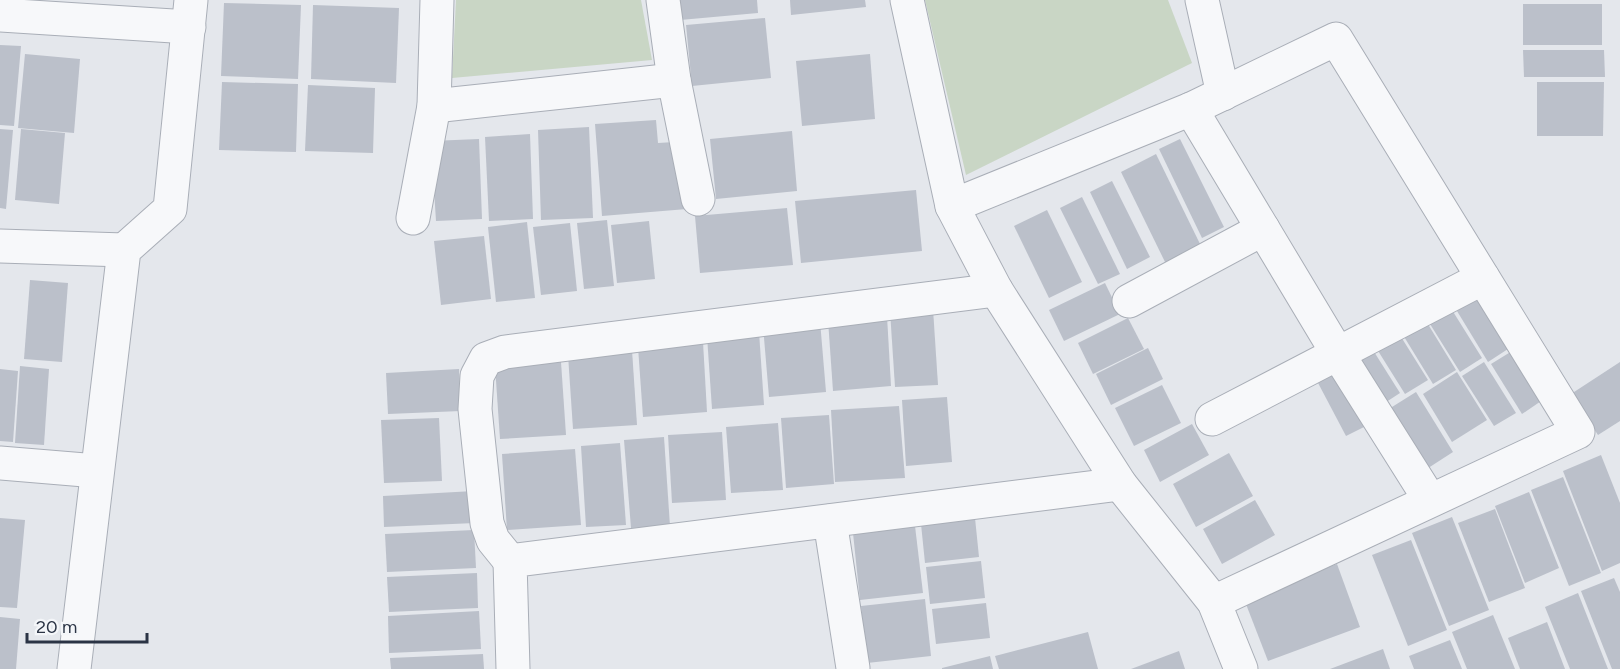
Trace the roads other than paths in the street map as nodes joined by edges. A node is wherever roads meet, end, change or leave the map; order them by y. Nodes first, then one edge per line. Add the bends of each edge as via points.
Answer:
1 (437, 0) edge
2 (663, 0) edge
3 (907, 0) edge
4 (1202, 0) edge
5 (190, 14) edge
6 (0, 15) edge
7 (674, 80) junction
8 (1223, 94) junction
9 (434, 106) junction
10 (1191, 109) junction
11 (698, 199) dead end
12 (952, 206) junction
13 (413, 219) dead end
14 (1263, 229) junction
15 (0, 246) edge
16 (124, 250) junction
17 (1483, 278) junction
18 (996, 290) junction
19 (1129, 300) dead end
20 (1338, 354) junction
21 (1212, 419) dead end
22 (0, 463) edge
23 (98, 471) junction
24 (1120, 484) junction
25 (1431, 500) junction
26 (830, 521) junction
27 (510, 561) junction
28 (1214, 602) junction
29 (853, 668) dead end
30 (74, 669) edge
31 (513, 669) edge
32 (1241, 669) edge

1 - 9 street
2 - 7 street
3 - 12 street
4 - 8 street
5 - 6 street
5 - 16 street via 170,209
7 - 9 street
7 - 11 street
8 - 10 street
8 - 17 street via 1336,39
9 - 13 street
10 - 12 street
10 - 14 street
12 - 18 street
14 - 19 street
14 - 20 street
15 - 16 street
16 - 23 street
17 - 20 street
17 - 25 street via 1578,432
18 - 24 street
18 - 27 street via 505,352 486,359 477,376 476,410 487,523 493,540
20 - 21 street
20 - 25 street
22 - 23 street
23 - 30 street
24 - 26 street
24 - 28 street
25 - 28 street
26 - 27 street
26 - 29 street
27 - 31 street
28 - 32 street

